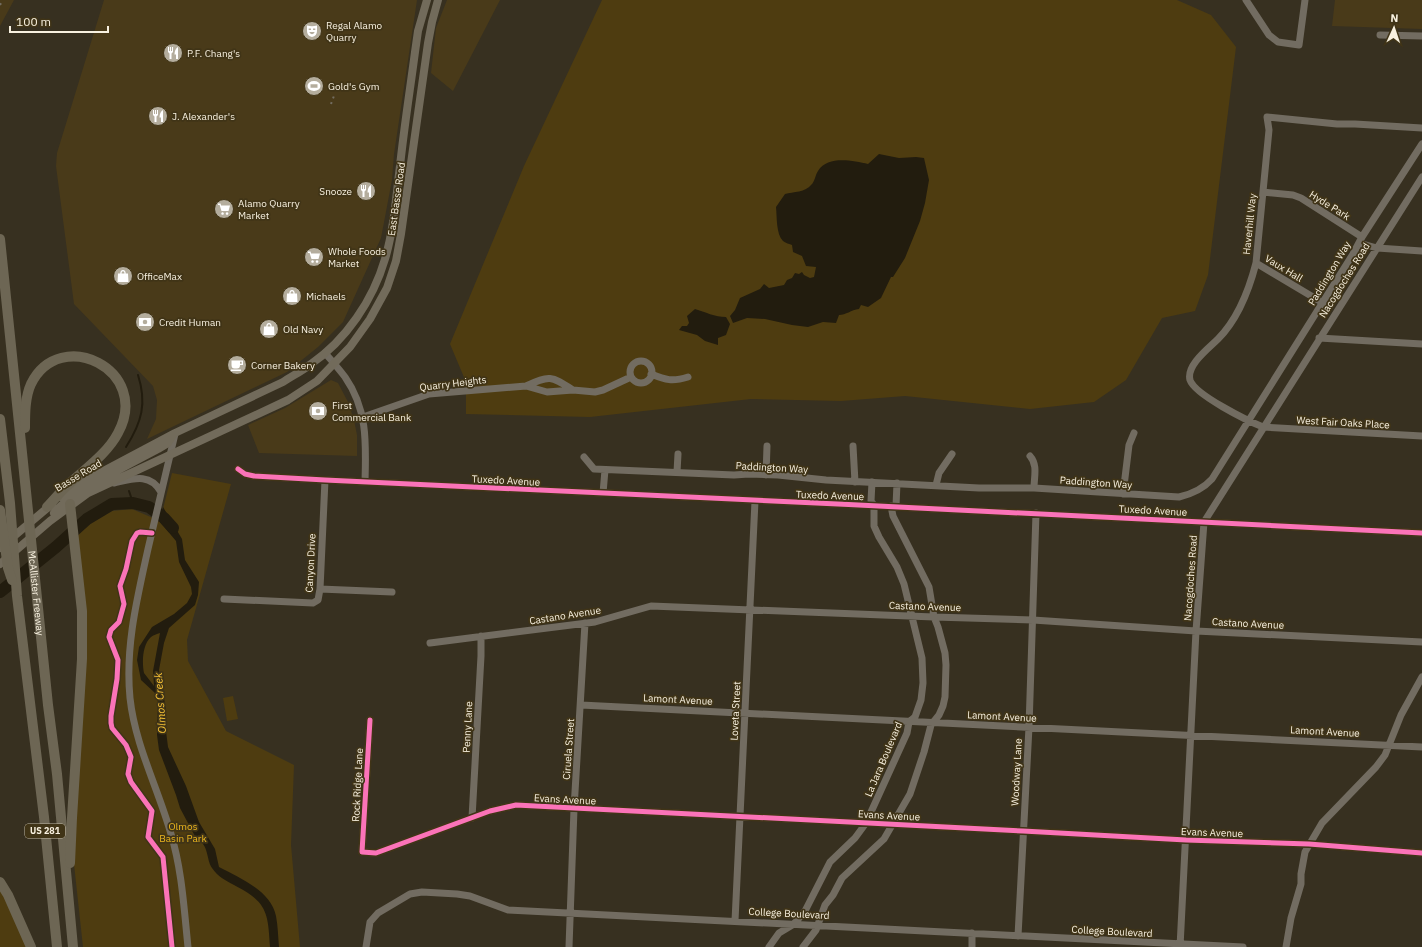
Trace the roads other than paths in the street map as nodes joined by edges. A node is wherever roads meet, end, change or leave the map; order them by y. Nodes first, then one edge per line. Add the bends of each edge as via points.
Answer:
1 (427, 0) edge
2 (438, 0) edge
3 (1246, 0) edge
4 (1305, 0) edge
5 (1380, 35) dead end
6 (1422, 36) edge
7 (1422, 128) edge
8 (1422, 144) edge
9 (1422, 177) edge
10 (1263, 192) junction
11 (393, 222) junction
12 (403, 223) junction
13 (0, 239) edge
14 (1360, 240) junction
15 (1377, 248) junction
16 (1422, 251) edge
17 (1256, 263) junction
18 (1323, 303) junction
19 (1319, 338) junction
20 (1422, 344) edge
21 (325, 353) junction
22 (333, 363) junction
23 (651, 374) junction
24 (630, 376) junction
25 (688, 377) dead end
26 (526, 386) junction
27 (573, 390) junction
28 (362, 417) junction
29 (0, 418) edge
30 (1248, 421) junction
31 (1264, 427) junction
32 (175, 433) junction
33 (1134, 433) dead end
34 (1422, 436) edge
35 (767, 446) dead end
36 (854, 446) dead end
37 (678, 454) dead end
38 (952, 454) dead end
39 (170, 455) junction
40 (1030, 456) dead end
41 (584, 457) dead end
42 (238, 469) dead end
43 (605, 470) junction
44 (24, 472) junction
45 (677, 472) junction
46 (766, 475) junction
47 (325, 480) junction
48 (365, 482) junction
49 (855, 482) junction
50 (872, 482) junction
51 (897, 483) junction
52 (936, 485) junction
53 (99, 487) junction
54 (1034, 488) junction
55 (161, 493) junction
56 (603, 493) junction
57 (1123, 494) junction
58 (755, 501) junction
59 (70, 504) junction
60 (874, 505) junction
61 (893, 506) junction
62 (47, 507) junction
63 (0, 511) edge
64 (1036, 513) junction
65 (1204, 522) junction
66 (42, 527) junction
67 (1422, 533) edge
68 (0, 548) edge
69 (0, 564) edge
70 (320, 589) junction
71 (392, 592) dead end
72 (17, 596) junction
73 (224, 599) dead end
74 (750, 609) junction
75 (912, 616) junction
76 (934, 617) junction
77 (1033, 620) junction
78 (585, 623) junction
79 (1196, 631) junction
80 (481, 636) junction
81 (1422, 642) edge
82 (430, 643) dead end
83 (1422, 677) edge
84 (581, 705) junction
85 (745, 712) junction
86 (370, 720) dead end
87 (909, 722) junction
88 (933, 723) junction
89 (1029, 728) junction
90 (1191, 735) junction
91 (1390, 744) junction
92 (1422, 747) edge
93 (574, 809) junction
94 (739, 817) junction
95 (472, 818) junction
96 (866, 823) junction
97 (892, 824) junction
98 (1023, 831) junction
99 (1186, 840) junction
100 (1309, 844) junction
101 (362, 852) joint
102 (1422, 853) edge
103 (0, 882) edge
104 (67, 893) junction
105 (571, 912) junction
106 (735, 921) junction
107 (794, 924) junction
108 (818, 925) junction
109 (972, 933) junction
110 (1018, 936) junction
111 (1080, 943) edge
112 (1180, 946) edge
113 (31, 947) edge
114 (56, 947) edge
115 (73, 947) edge
116 (188, 947) edge
117 (366, 947) edge
118 (569, 947) edge
119 (769, 947) edge
120 (803, 947) edge
121 (972, 947) edge
122 (1243, 947) edge
123 (1286, 947) edge

1 - 11 main road, East Basse Road via 417,38
2 - 12 main road, East Basse Road via 428,43
3 - 4 street via 1269,35 1278,42 1299,44
5 - 6 street
7 - 10 street, Haverhill Way via 1337,124 1268,117
8 - 14 street, Paddington Way
9 - 15 street, Nacogdoches Road
10 - 14 street, Hyde Park via 1301,198
10 - 17 street, Haverhill Way
11 - 12 main road
11 - 21 main road, East Basse Road via 385,260 370,296 350,326
12 - 22 main road, East Basse Road via 392,275 377,307 362,332
13 - 44 highway, McAllister Freeway / US 281
14 - 15 street, Hyde Park
14 - 18 street, Paddington Way
15 - 16 street, Hyde Park
15 - 19 street, Nacogdoches Road
17 - 18 street, Vaux Hall
17 - 30 street, Haverhill Way via 1236,313 1220,338 1195,362 1190,375 1190,381 1199,392
18 - 30 street, Paddington Way
19 - 20 street
19 - 31 street, Nacogdoches Road
21 - 22 street
21 - 32 main road, East Basse Road via 283,382
22 - 28 street via 351,387
22 - 39 main road, East Basse Road via 317,381 288,400
23 - 24 street via 649,379 642,383 635,382
23 - 24 street, Quarry Heights via 647,363 640,361 631,366
23 - 25 street via 677,381
24 - 27 street, Quarry Heights via 603,390
26 - 27 street, Quarry Heights via 547,392
26 - 27 street, Quarry Heights via 550,378
26 - 28 street, Quarry Heights via 429,394
28 - 48 street via 366,435
29 - 72 highway, McAllister Freeway / US 281
30 - 31 street, Haverhill Way
30 - 57 street, Paddington Way via 1212,479 1203,488 1179,497
31 - 34 street, West Fair Oaks Place
31 - 65 street, Nacogdoches Road
32 - 39 street
32 - 62 main road, Basse Road via 94,476
32 - 66 main road via 168,443 158,450 84,488 61,504
33 - 57 street via 1129,445
35 - 46 street
36 - 49 street
37 - 45 street
38 - 52 street via 939,473
39 - 53 main road, Basse Road
39 - 55 street
40 - 54 street via 1035,465
41 - 43 street, Paddington Way via 594,470
42 - 47 street, Tuxedo Avenue via 254,476
43 - 45 street, Paddington Way
43 - 56 street
44 - 62 highway via 27,398 36,375 44,366 71,357 87,358 108,369 116,377 125,398 123,420 118,433 104,452
44 - 104 highway, McAllister Freeway / US 281
45 - 46 street, Paddington Way
46 - 49 street, Paddington Way
47 - 48 street, Tuxedo Avenue
47 - 70 street, Canyon Drive
48 - 56 street, Tuxedo Avenue
49 - 50 street, Paddington Way
50 - 51 street, Paddington Way
50 - 60 street, La Jara Boulevard via 871,501
51 - 52 street, Paddington Way
51 - 61 street
52 - 54 street, Paddington Way
53 - 55 street via 140,478 154,481
53 - 59 main road, Basse Road
54 - 57 street, Paddington Way
55 - 116 street via 131,630 129,686 138,740 164,810 177,856
56 - 58 street, Tuxedo Avenue
58 - 60 street, Tuxedo Avenue
58 - 74 street, Loveta Street
59 - 66 main road, Basse Road
59 - 104 highway via 82,611 82,659
60 - 61 street, Tuxedo Avenue
60 - 75 street, La Jara Boulevard via 874,526 897,567
61 - 64 street, Tuxedo Avenue
61 - 76 street via 893,516 929,587
62 - 68 main road, Basse Road
63 - 72 highway via 8,568
64 - 65 street, Tuxedo Avenue
64 - 77 street, Woodway Lane
65 - 67 street, Tuxedo Avenue
65 - 79 street, Nacogdoches Road
66 - 69 main road, Basse Road
70 - 71 street
70 - 73 street, Canyon Drive via 318,600 313,603
72 - 114 highway, McAllister Freeway / US 281 via 44,817
74 - 75 street, Castano Avenue
74 - 78 street, Castano Avenue via 651,606
74 - 85 street, Loveta Street
75 - 76 street, Castano Avenue
75 - 87 street, La Jara Boulevard via 922,658 923,683 915,717
76 - 77 street, Castano Avenue
76 - 88 street via 944,653 946,688 943,706
77 - 79 street, Castano Avenue
77 - 89 street, Woodway Lane
78 - 80 street, Castano Avenue
78 - 84 street, Ciruela Street
79 - 81 street, Castano Avenue
79 - 90 street, Nacogdoches Road
80 - 82 street, Castano Avenue
80 - 95 street, Penny Lane
83 - 91 street via 1401,715
84 - 85 street, Lamont Avenue
84 - 93 street, Ciruela Street
85 - 87 street, Lamont Avenue
85 - 94 street, Loveta Street
86 - 101 street, Rock Ridge Lane
87 - 88 street, Lamont Avenue
87 - 96 street, La Jara Boulevard via 907,733
88 - 89 street, Lamont Avenue
88 - 97 street via 910,794
89 - 90 street, Lamont Avenue
89 - 98 street, Woodway Lane
90 - 91 street, Lamont Avenue
90 - 99 street, Nacogdoches Road
91 - 92 street, Lamont Avenue
91 - 100 street via 1376,768 1322,823
93 - 94 street, Evans Avenue
93 - 95 street, Evans Avenue via 516,805
93 - 105 street, Ciruela Street
94 - 96 street, Evans Avenue
94 - 106 street, Loveta Street
95 - 101 street, Evans Avenue via 376,853
96 - 97 street, Evans Avenue
96 - 107 street, La Jara Boulevard via 855,838 830,862 806,911
97 - 98 street, Evans Avenue
97 - 108 street via 884,839 842,878 825,906
98 - 99 street, Evans Avenue
98 - 110 street, Woodway Lane
99 - 100 street, Evans Avenue
99 - 112 street, Nacogdoches Road
100 - 102 street, Evans Avenue
100 - 123 street via 1305,852 1301,884
103 - 113 highway
104 - 115 highway, McAllister Freeway / US 281
105 - 106 street, College Boulevard
105 - 117 street, College Boulevard via 508,910 457,894 410,894 378,913 370,922
105 - 118 street, Ciruela Street
106 - 107 street, College Boulevard
107 - 108 street, College Boulevard
107 - 119 street, La Jara Boulevard via 779,933
108 - 109 street, College Boulevard
108 - 120 street
109 - 110 street, College Boulevard
109 - 121 street
110 - 111 street, College Boulevard
111 - 112 street, College Boulevard
112 - 122 street, College Boulevard

